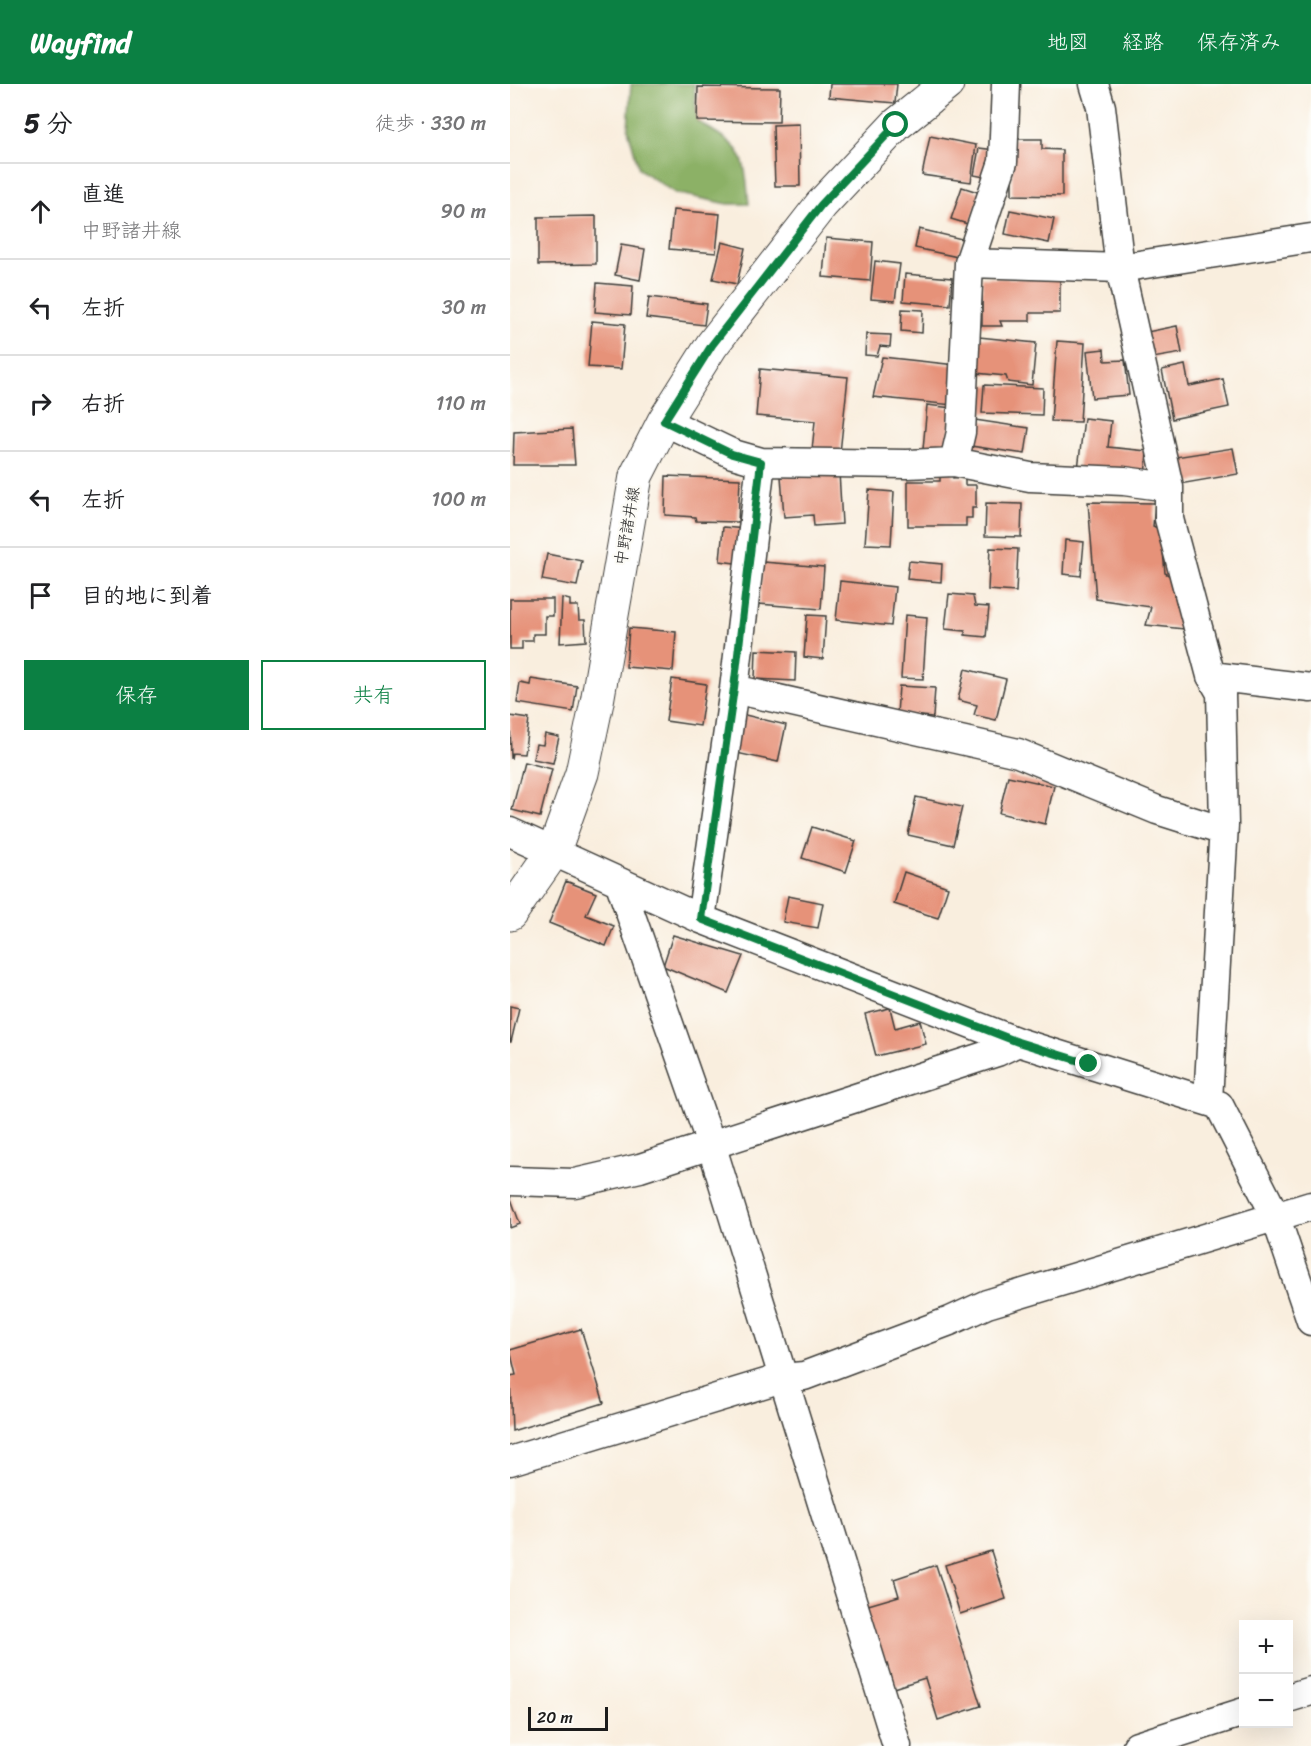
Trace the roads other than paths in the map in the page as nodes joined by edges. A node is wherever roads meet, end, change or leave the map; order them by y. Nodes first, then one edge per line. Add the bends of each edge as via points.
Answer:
1 (947, 84) edge
2 (1006, 84) edge
3 (1094, 84) edge
4 (1311, 238) edge
5 (969, 263) junction
6 (1120, 268) junction
7 (664, 421) junction
8 (761, 462) junction
9 (954, 462) junction
10 (1169, 487) junction
11 (1211, 676) junction
12 (734, 688) junction
13 (1311, 688) edge
14 (1224, 825) junction
15 (510, 832) edge
16 (554, 851) junction
17 (620, 884) junction
18 (510, 914) edge
19 (701, 919) junction
20 (1018, 1042) junction
21 (1208, 1100) junction
22 (711, 1144) junction
23 (510, 1181) edge
24 (1311, 1206) edge
25 (1275, 1215) junction
26 (1311, 1321) edge
27 (782, 1378) junction
28 (510, 1461) edge
29 (1311, 1690) edge
30 (1293, 1696) edge
31 (1239, 1714) edge
32 (897, 1746) edge
33 (1137, 1746) edge

1 - 7 main road, 中野諸井線 via 896,125 821,205 712,345
2 - 5 street via 1003,162
3 - 6 street via 1101,107
4 - 6 street
5 - 6 street
5 - 9 street via 961,432
6 - 10 street
7 - 8 street via 732,454
7 - 16 main road, 中野諸井線 via 636,476 582,773
8 - 9 street
8 - 12 street
9 - 10 street via 1030,477
10 - 11 street via 1169,519
11 - 13 street
11 - 14 street via 1221,693
12 - 14 street via 1018,753 1157,810 1214,828
12 - 19 street
14 - 21 street
15 - 16 street
16 - 17 street
16 - 18 main road, 中野諸井線
17 - 19 street
17 - 22 street
19 - 20 street
20 - 21 street
20 - 22 street
21 - 25 street via 1218,1105
22 - 23 street via 640,1168 575,1183
22 - 27 street
24 - 25 street
25 - 26 street
25 - 27 street via 987,1304 804,1377
27 - 28 street
27 - 32 street via 793,1403
29 - 30 street
31 - 33 street

